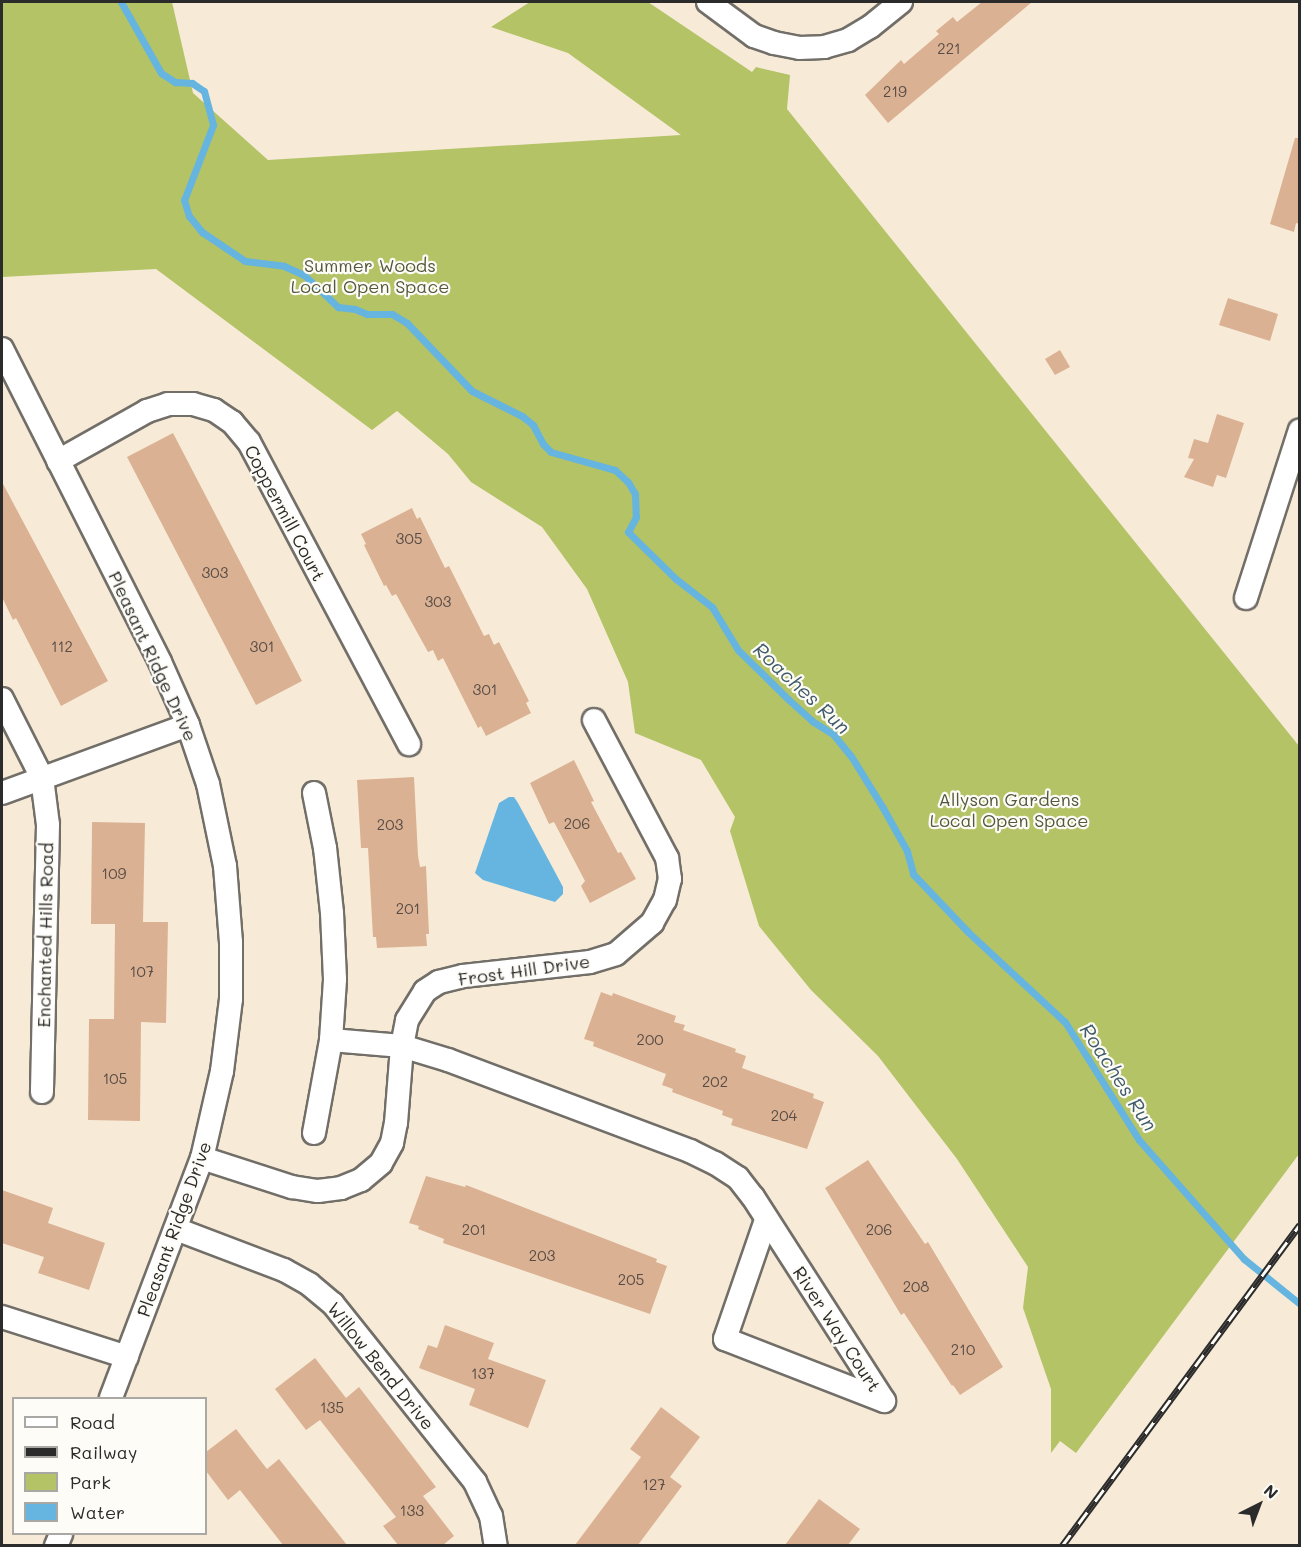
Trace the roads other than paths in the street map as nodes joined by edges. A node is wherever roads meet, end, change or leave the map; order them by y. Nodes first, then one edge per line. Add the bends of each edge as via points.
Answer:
1 (708, 2) edge
2 (901, 2) edge
3 (2, 349) edge
4 (1299, 430) edge
5 (58, 461) junction
6 (1246, 598) dead end
7 (2, 699) edge
8 (594, 720) dead end
9 (188, 724) junction
10 (409, 744) dead end
11 (42, 778) junction
12 (2, 793) edge
13 (314, 794) dead end
14 (331, 1040) junction
15 (402, 1046) junction
16 (42, 1092) dead end
17 (314, 1133) dead end
18 (202, 1158) junction
19 (766, 1220) junction
20 (176, 1229) junction
21 (2, 1317) edge
22 (127, 1357) junction
23 (111, 1397) edge
24 (496, 1545) edge

1 - 2 street via 754,36 799,48 824,47 848,40
3 - 5 street, Pleasant Ridge Drive
4 - 6 street
5 - 9 street, Pleasant Ridge Drive
5 - 10 street, Coppermill Court via 147,411 168,404 193,404 214,410 232,422 249,442
7 - 11 street, Enchanted Hills Road
8 - 15 street, Frost Hill Drive via 667,858 670,879 665,900 652,923 616,954 590,962 439,982 425,991 415,1005 407,1020
9 - 11 street
9 - 18 street, Pleasant Ridge Drive via 208,784 225,866 231,942 231,999 222,1071
11 - 12 street
11 - 16 street, Enchanted Hills Road via 48,825
13 - 14 street via 326,848 332,913 335,979
14 - 15 street, River Way Court
14 - 17 street
15 - 18 street, Frost Hill Drive via 392,1143 381,1163 361,1180 318,1191 292,1187
15 - 19 street, River Way Court via 492,1074 690,1151 738,1178
18 - 20 street, Pleasant Ridge Drive
19 - 19 street, River Way Court via 799,1270 884,1401 725,1339
20 - 22 street, Pleasant Ridge Drive
20 - 24 street, Willow Bend Drive via 284,1270 333,1304 475,1482 491,1516
21 - 22 street
22 - 23 street, Pleasant Ridge Drive

